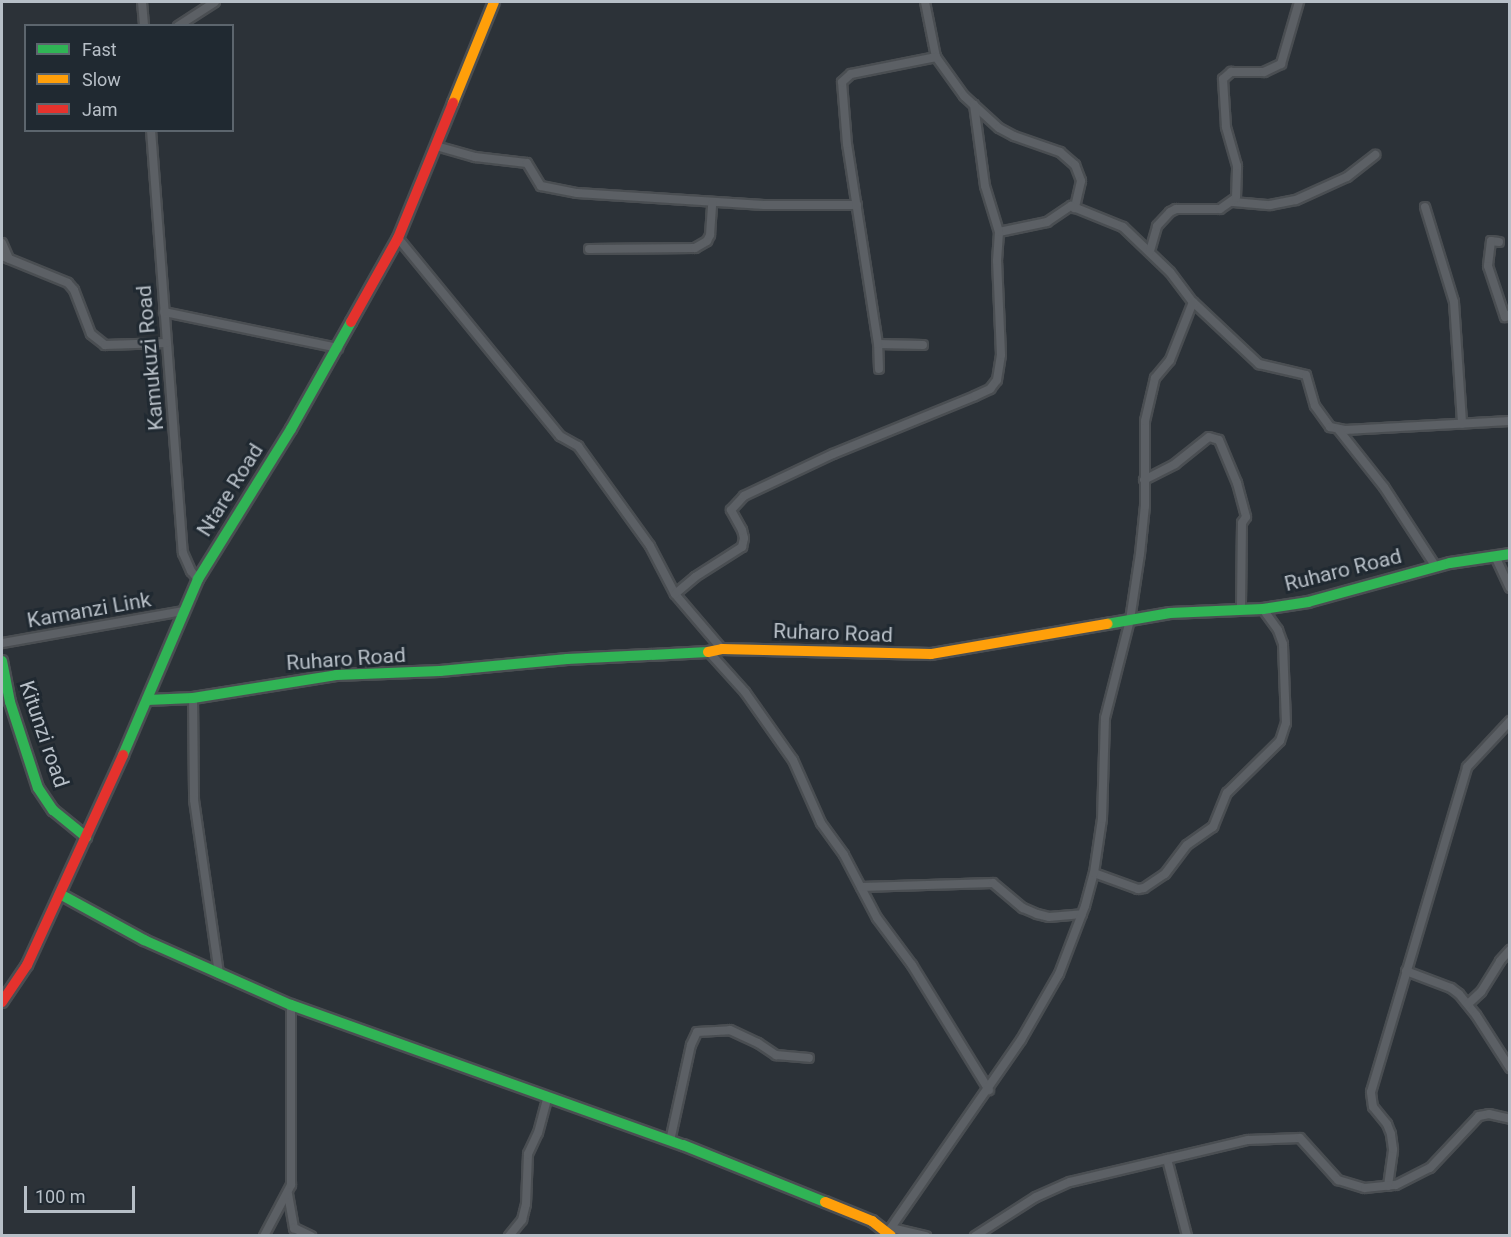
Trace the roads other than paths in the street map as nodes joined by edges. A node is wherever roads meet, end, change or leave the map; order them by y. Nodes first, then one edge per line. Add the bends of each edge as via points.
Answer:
1 (142, 2) edge
2 (215, 2) edge
3 (494, 2) edge
4 (925, 2) edge
5 (1299, 2) edge
6 (144, 24) edge
7 (181, 24) edge
8 (936, 57) junction
9 (974, 105) junction
10 (151, 132) edge
11 (436, 146) junction
12 (1375, 156) dead end
13 (1233, 202) junction
14 (712, 203) junction
15 (857, 205) junction
16 (1425, 207) dead end
17 (1075, 208) junction
18 (999, 232) junction
19 (398, 238) junction
20 (1499, 242) dead end
21 (2, 243) edge
22 (589, 249) dead end
23 (1150, 251) junction
24 (5, 258) edge
25 (1193, 302) junction
26 (164, 312) junction
27 (1509, 314) edge
28 (166, 343) junction
29 (878, 344) junction
30 (923, 345) dead end
31 (338, 348) junction
32 (879, 369) dead end
33 (1509, 421) edge
34 (1462, 424) junction
35 (1338, 429) junction
36 (1144, 480) junction
37 (1509, 554) edge
38 (1495, 556) junction
39 (1436, 567) junction
40 (198, 579) junction
41 (1509, 588) edge
42 (675, 594) junction
43 (1241, 609) junction
44 (1263, 609) junction
45 (183, 611) junction
46 (1130, 620) junction
47 (2, 643) edge
48 (722, 649) junction
49 (709, 652) junction
50 (2, 661) edge
51 (193, 698) junction
52 (147, 700) junction
53 (1509, 721) edge
54 (86, 837) junction
55 (1094, 873) junction
56 (861, 887) junction
57 (60, 894) junction
58 (1082, 914) junction
59 (1509, 950) edge
60 (1406, 971) junction
61 (219, 974) junction
62 (2, 1002) edge
63 (1468, 1004) junction
64 (291, 1005) junction
65 (809, 1058) dead end
66 (1509, 1068) edge
67 (989, 1089) junction
68 (548, 1098) junction
69 (1509, 1119) edge
70 (670, 1141) junction
71 (1167, 1159) junction
72 (1388, 1186) junction
73 (288, 1194) junction
74 (890, 1232) edge
75 (264, 1236) edge
76 (311, 1236) edge
77 (509, 1236) edge
78 (926, 1236) edge
79 (975, 1236) edge
80 (1187, 1236) edge

1 - 6 street
2 - 7 street
3 - 11 main road, Ntare Road
4 - 8 street
5 - 13 street via 1281,64 1264,72 1231,72 1223,79 1226,127 1237,166 1238,192
8 - 9 street
8 - 15 street via 851,75 842,82
9 - 17 street via 999,128 1060,152 1075,165 1081,181
9 - 18 street via 985,186
10 - 26 street, Kamukuzi Road
11 - 14 street via 475,157 527,163 541,186 556,190
11 - 19 main road, Ntare Road
12 - 13 street via 1347,177 1296,200 1270,205
13 - 23 street via 1220,209 1170,212 1157,226
14 - 15 street
14 - 22 street via 710,235 695,248
15 - 29 street
16 - 34 street via 1454,302
17 - 18 street via 1071,206 1038,225
17 - 23 street via 1123,227
18 - 42 street via 1001,354 997,380 990,389 832,454 744,496 731,510 742,530 742,547
19 - 31 main road, Ntare Road
19 - 42 street via 560,436 578,446 650,546
20 - 27 street via 1491,241 1488,266 1505,317
21 - 24 street
23 - 25 street
24 - 28 street via 68,283 91,334 105,345
25 - 35 street via 1259,364 1306,375 1323,420
25 - 36 street via 1170,360 1155,378 1145,421
26 - 28 street, Kamukuzi Road
26 - 31 street
28 - 40 street, Kamukuzi Road via 183,553
29 - 30 street
29 - 32 street
31 - 40 main road, Ntare Road
33 - 34 street
34 - 35 street
35 - 39 street via 1384,487
36 - 43 street via 1175,464 1209,436 1219,440 1246,517 1242,523
36 - 46 street
37 - 38 main road, Ruharo Road
38 - 39 main road, Ruharo Road
38 - 41 street
39 - 44 main road, Ruharo Road via 1332,598
40 - 45 main road, Ntare Road
42 - 48 street
43 - 44 main road, Ruharo Road
43 - 46 main road, Ruharo Road via 1170,613
44 - 55 street via 1283,644 1286,723 1280,741 1227,793 1213,827 1187,845 1165,874 1138,889
45 - 47 street, Kamanzi Link
45 - 52 main road, Ntare Road
46 - 48 main road, Ruharo Road via 931,654
46 - 55 street via 1105,718 1102,819
48 - 49 main road, Ruharo Road
49 - 51 main road, Ruharo Road via 567,658 418,673 336,675
49 - 56 street via 745,692 789,753 821,823
50 - 54 main road, Kitunzi road via 10,702 38,788 52,810
51 - 52 main road, Ruharo Road
51 - 61 street via 194,800
52 - 54 main road, Ntare Road
53 - 60 street via 1467,767
54 - 57 main road, Ntare Road
55 - 58 street
56 - 58 street via 993,883 1023,908 1037,914
56 - 67 street via 877,918 912,964
57 - 61 main road via 118,928
57 - 62 main road, Ntare Road via 27,965
58 - 67 street via 1059,974
59 - 63 street via 1481,992
60 - 63 street via 1451,988
60 - 72 street via 1371,1092 1373,1107 1391,1134
61 - 64 main road
63 - 66 street
64 - 68 main road
64 - 73 street via 292,1156
65 - 70 street via 776,1055 730,1030 697,1032
67 - 74 street
68 - 70 main road
68 - 77 street via 528,1154 522,1220
69 - 72 street via 1479,1116 1430,1168
70 - 74 main road via 872,1221
71 - 72 street via 1248,1140 1294,1137 1306,1141 1320,1163 1338,1180 1358,1187
71 - 79 street via 1070,1182 1036,1197
71 - 80 street
73 - 75 street
73 - 76 street via 294,1228
74 - 78 street

